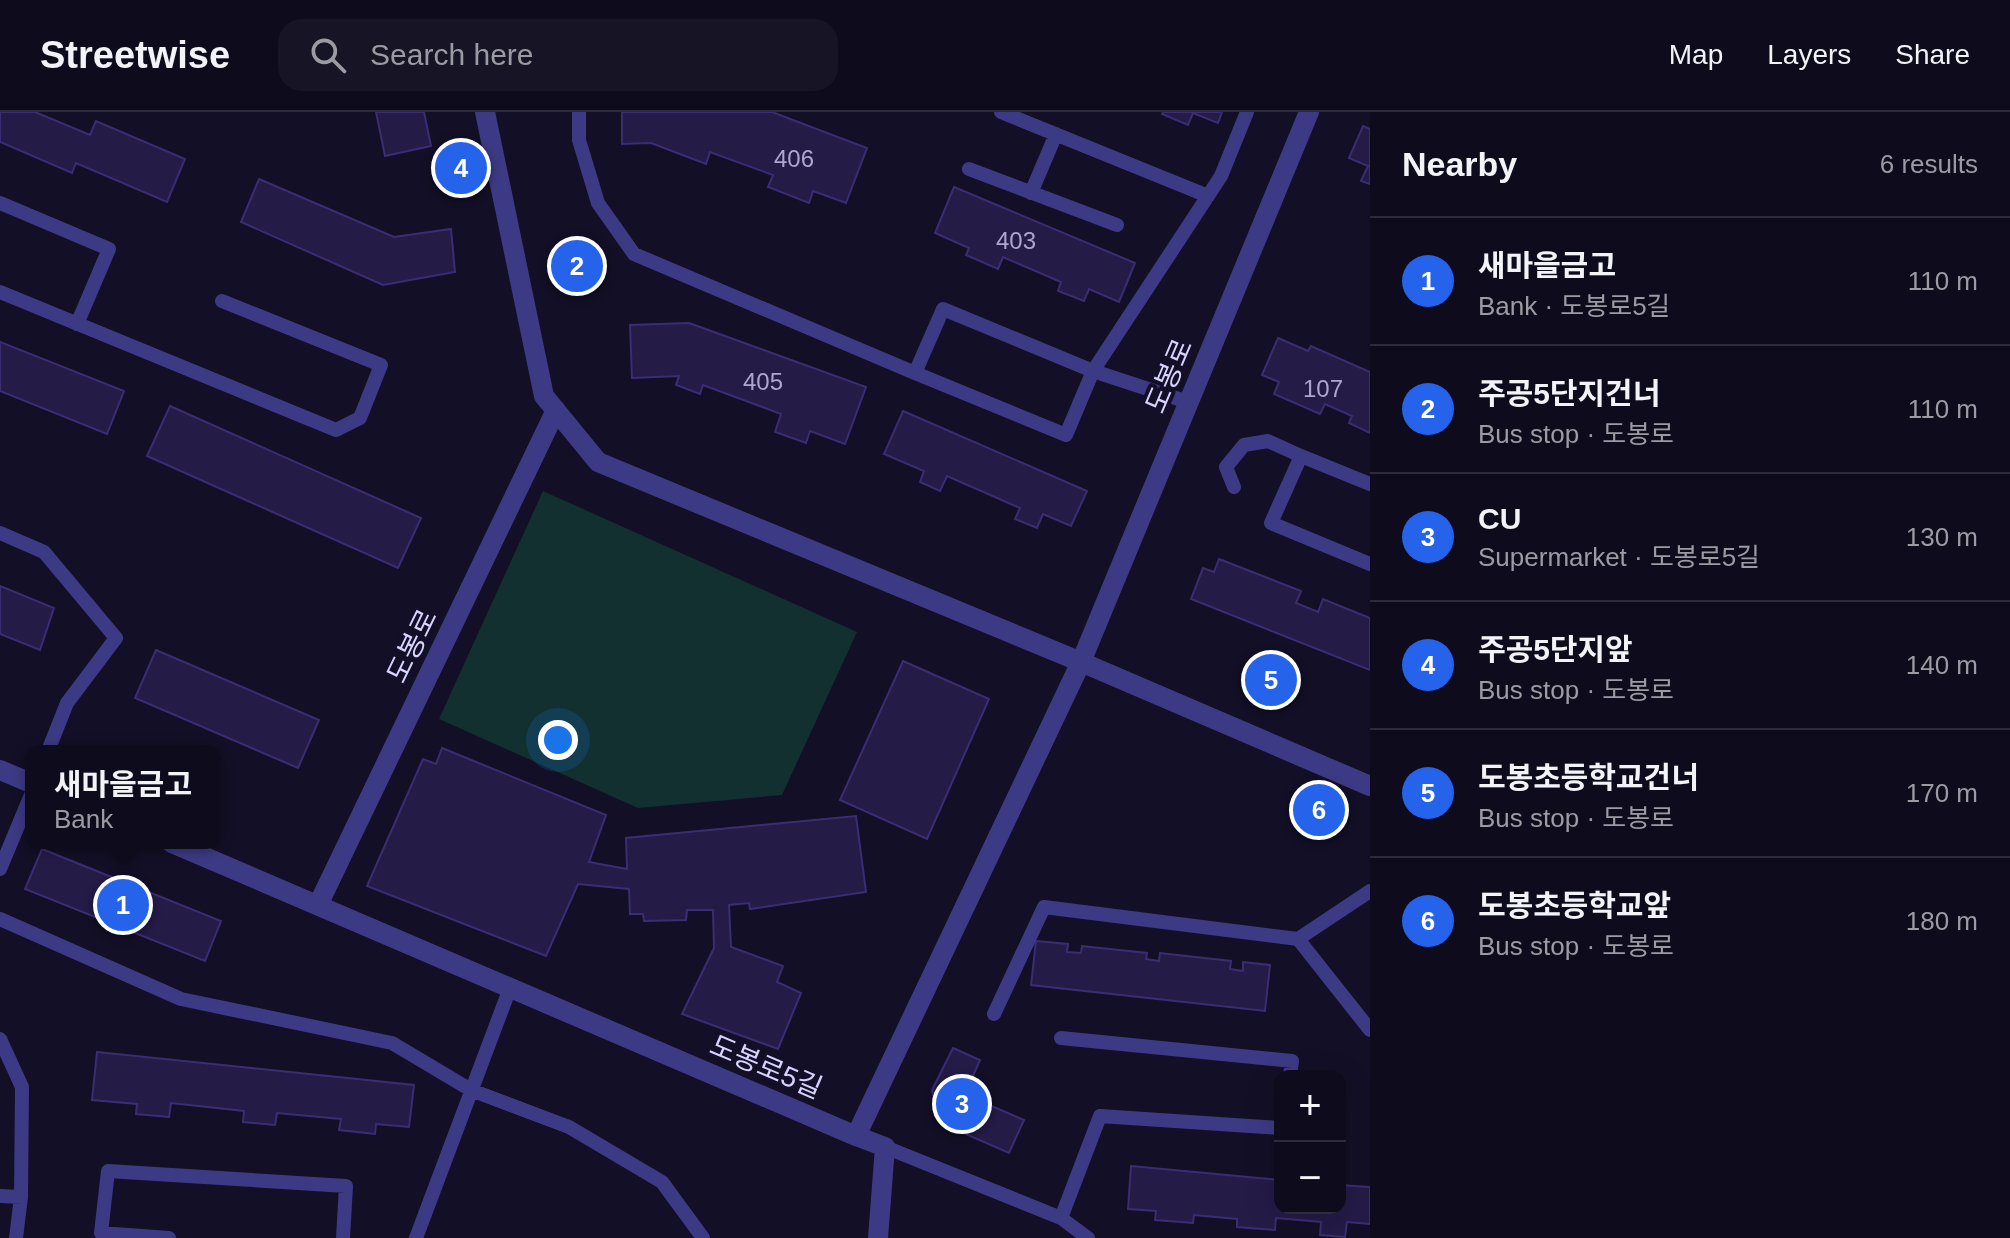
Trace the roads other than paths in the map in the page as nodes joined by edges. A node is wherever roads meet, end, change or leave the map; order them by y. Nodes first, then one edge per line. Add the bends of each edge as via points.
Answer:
1 (485, 112) edge
2 (579, 112) edge
3 (1001, 112) edge
4 (1247, 112) edge
5 (1309, 112) edge
6 (1056, 134) junction
7 (969, 169) dead end
8 (1031, 193) junction
9 (1208, 196) junction
10 (0, 203) edge
11 (1117, 225) dead end
12 (0, 292) edge
13 (222, 301) dead end
14 (77, 324) junction
15 (1093, 371) junction
16 (915, 373) junction
17 (1188, 402) junction
18 (556, 410) junction
19 (1301, 456) junction
20 (1370, 484) edge
21 (1234, 487) dead end
22 (0, 533) edge
23 (1370, 564) edge
24 (1081, 662) junction
25 (50, 745) edge
26 (0, 770) edge
27 (25, 780) edge
28 (1370, 786) edge
29 (25, 809) edge
30 (186, 849) edge
31 (0, 869) edge
32 (1370, 891) edge
33 (318, 905) junction
34 (0, 919) edge
35 (1298, 939) junction
36 (510, 988) junction
37 (994, 1014) dead end
38 (1370, 1030) edge
39 (1061, 1038) dead end
40 (0, 1039) edge
41 (1291, 1070) edge
42 (471, 1090) junction
43 (1274, 1128) edge
44 (856, 1136) junction
45 (885, 1147) junction
46 (0, 1196) edge
47 (21, 1197) junction
48 (1069, 1228) edge
49 (16, 1238) edge
50 (169, 1238) edge
51 (343, 1238) edge
52 (416, 1238) edge
53 (703, 1238) edge
54 (878, 1238) edge
55 (1088, 1238) edge

1 - 18 street via 544,396
2 - 16 lane via 579,140 598,203 634,254
3 - 6 lane
4 - 9 lane
5 - 17 street, 도봉로
6 - 8 lane
6 - 9 lane
7 - 8 lane
8 - 11 lane
9 - 15 lane
10 - 14 lane via 109,249
12 - 14 lane
13 - 14 lane via 381,365 360,418 336,430
15 - 16 lane via 943,309
15 - 16 lane via 1066,435
15 - 17 lane
17 - 24 street, 도봉로
18 - 24 street via 598,462
18 - 33 street, 도봉로
19 - 20 lane
19 - 21 lane via 1268,441 1244,445 1226,467
19 - 23 lane via 1271,523
22 - 25 lane via 44,552 116,638 67,703
24 - 28 street
24 - 44 street
26 - 27 street
29 - 31 lane
30 - 33 street, 도봉로5길
32 - 35 lane
33 - 36 street, 도봉로5길
34 - 42 lane via 181,999 392,1043
35 - 37 lane via 1044,907
35 - 38 lane
36 - 42 lane
36 - 44 street, 도봉로5길
39 - 41 lane via 1292,1061
40 - 47 lane via 22,1087
42 - 52 lane
42 - 53 lane via 569,1127 662,1182
43 - 48 lane via 1100,1116
44 - 45 street, 도봉로5길
45 - 48 lane
45 - 54 street
46 - 47 lane
47 - 49 lane
48 - 55 lane
50 - 51 lane via 101,1233 108,1171 346,1186

